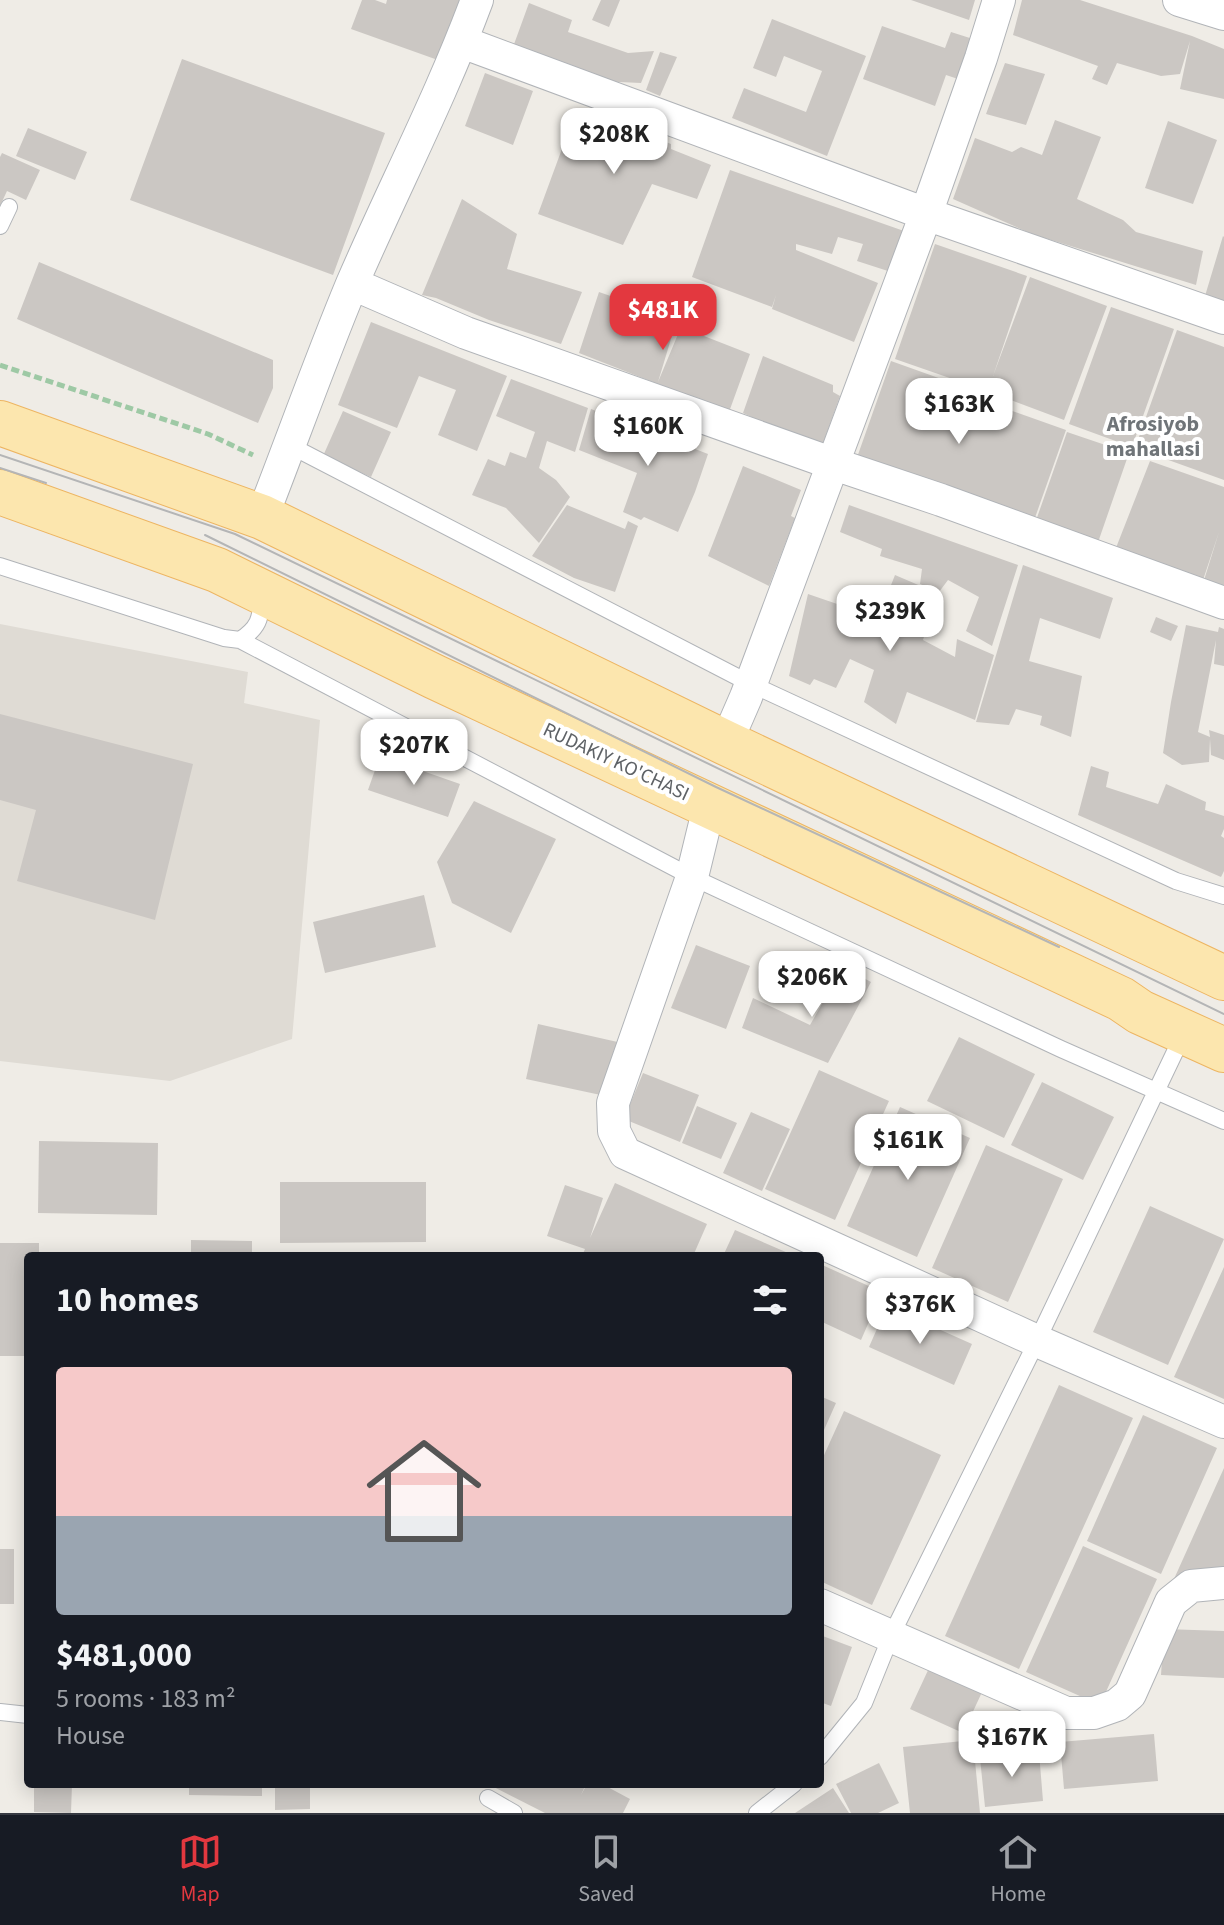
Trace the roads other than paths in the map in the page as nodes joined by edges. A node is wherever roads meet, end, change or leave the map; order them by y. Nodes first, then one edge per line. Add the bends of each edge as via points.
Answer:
1 (477, 0) edge
2 (999, 0) edge
3 (1179, 0) edge
4 (1224, 14) edge
5 (462, 42) junction
6 (9, 207) dead end
7 (926, 214) junction
8 (0, 226) edge
9 (353, 284) junction
10 (1224, 318) edge
11 (0, 423) edge
12 (289, 445) junction
13 (834, 464) junction
14 (0, 492) edge
15 (262, 517) junction
16 (0, 566) edge
17 (263, 592) junction
18 (1224, 603) edge
19 (240, 640) junction
20 (751, 684) junction
21 (726, 743) junction
22 (709, 807) junction
23 (692, 877) junction
24 (1224, 896) edge
25 (1224, 980) edge
26 (1184, 1032) junction
27 (1224, 1050) edge
28 (1156, 1090) junction
29 (1224, 1121) edge
30 (1037, 1341) junction
31 (1224, 1422) edge
32 (1224, 1583) edge
33 (824, 1607) edge
34 (891, 1636) junction
35 (0, 1712) edge
36 (24, 1715) edge
37 (824, 1752) edge
38 (789, 1788) edge
39 (488, 1798) dead end
40 (514, 1813) edge
41 (757, 1813) edge

1 - 5 street
2 - 7 street
3 - 4 street
5 - 7 street
5 - 9 street
6 - 8 lane
7 - 10 street
7 - 13 street
9 - 12 street
9 - 13 street via 466,333
11 - 15 main road
12 - 15 street
12 - 20 lane
13 - 18 street
13 - 20 street
14 - 17 main road, RUDAKIY KO'CHASI via 217,570
15 - 21 main road
16 - 19 lane
17 - 19 lane via 260,620
17 - 22 main road, RUDAKIY KO'CHASI
19 - 23 lane
20 - 21 street
20 - 24 lane via 1176,881
21 - 25 main road
22 - 23 street
22 - 26 main road, RUDAKIY KO'CHASI
23 - 28 lane
23 - 30 street via 613,1103 614,1131 625,1153
25 - 26 main road
26 - 27 main road, RUDAKIY KO'CHASI
26 - 28 lane
28 - 29 lane
28 - 30 lane
30 - 31 street
30 - 34 lane
32 - 34 street via 1191,1586 1171,1602 1130,1694 1094,1713 1066,1713
33 - 34 street
34 - 37 lane via 864,1703
35 - 36 lane
38 - 41 lane
39 - 40 lane

